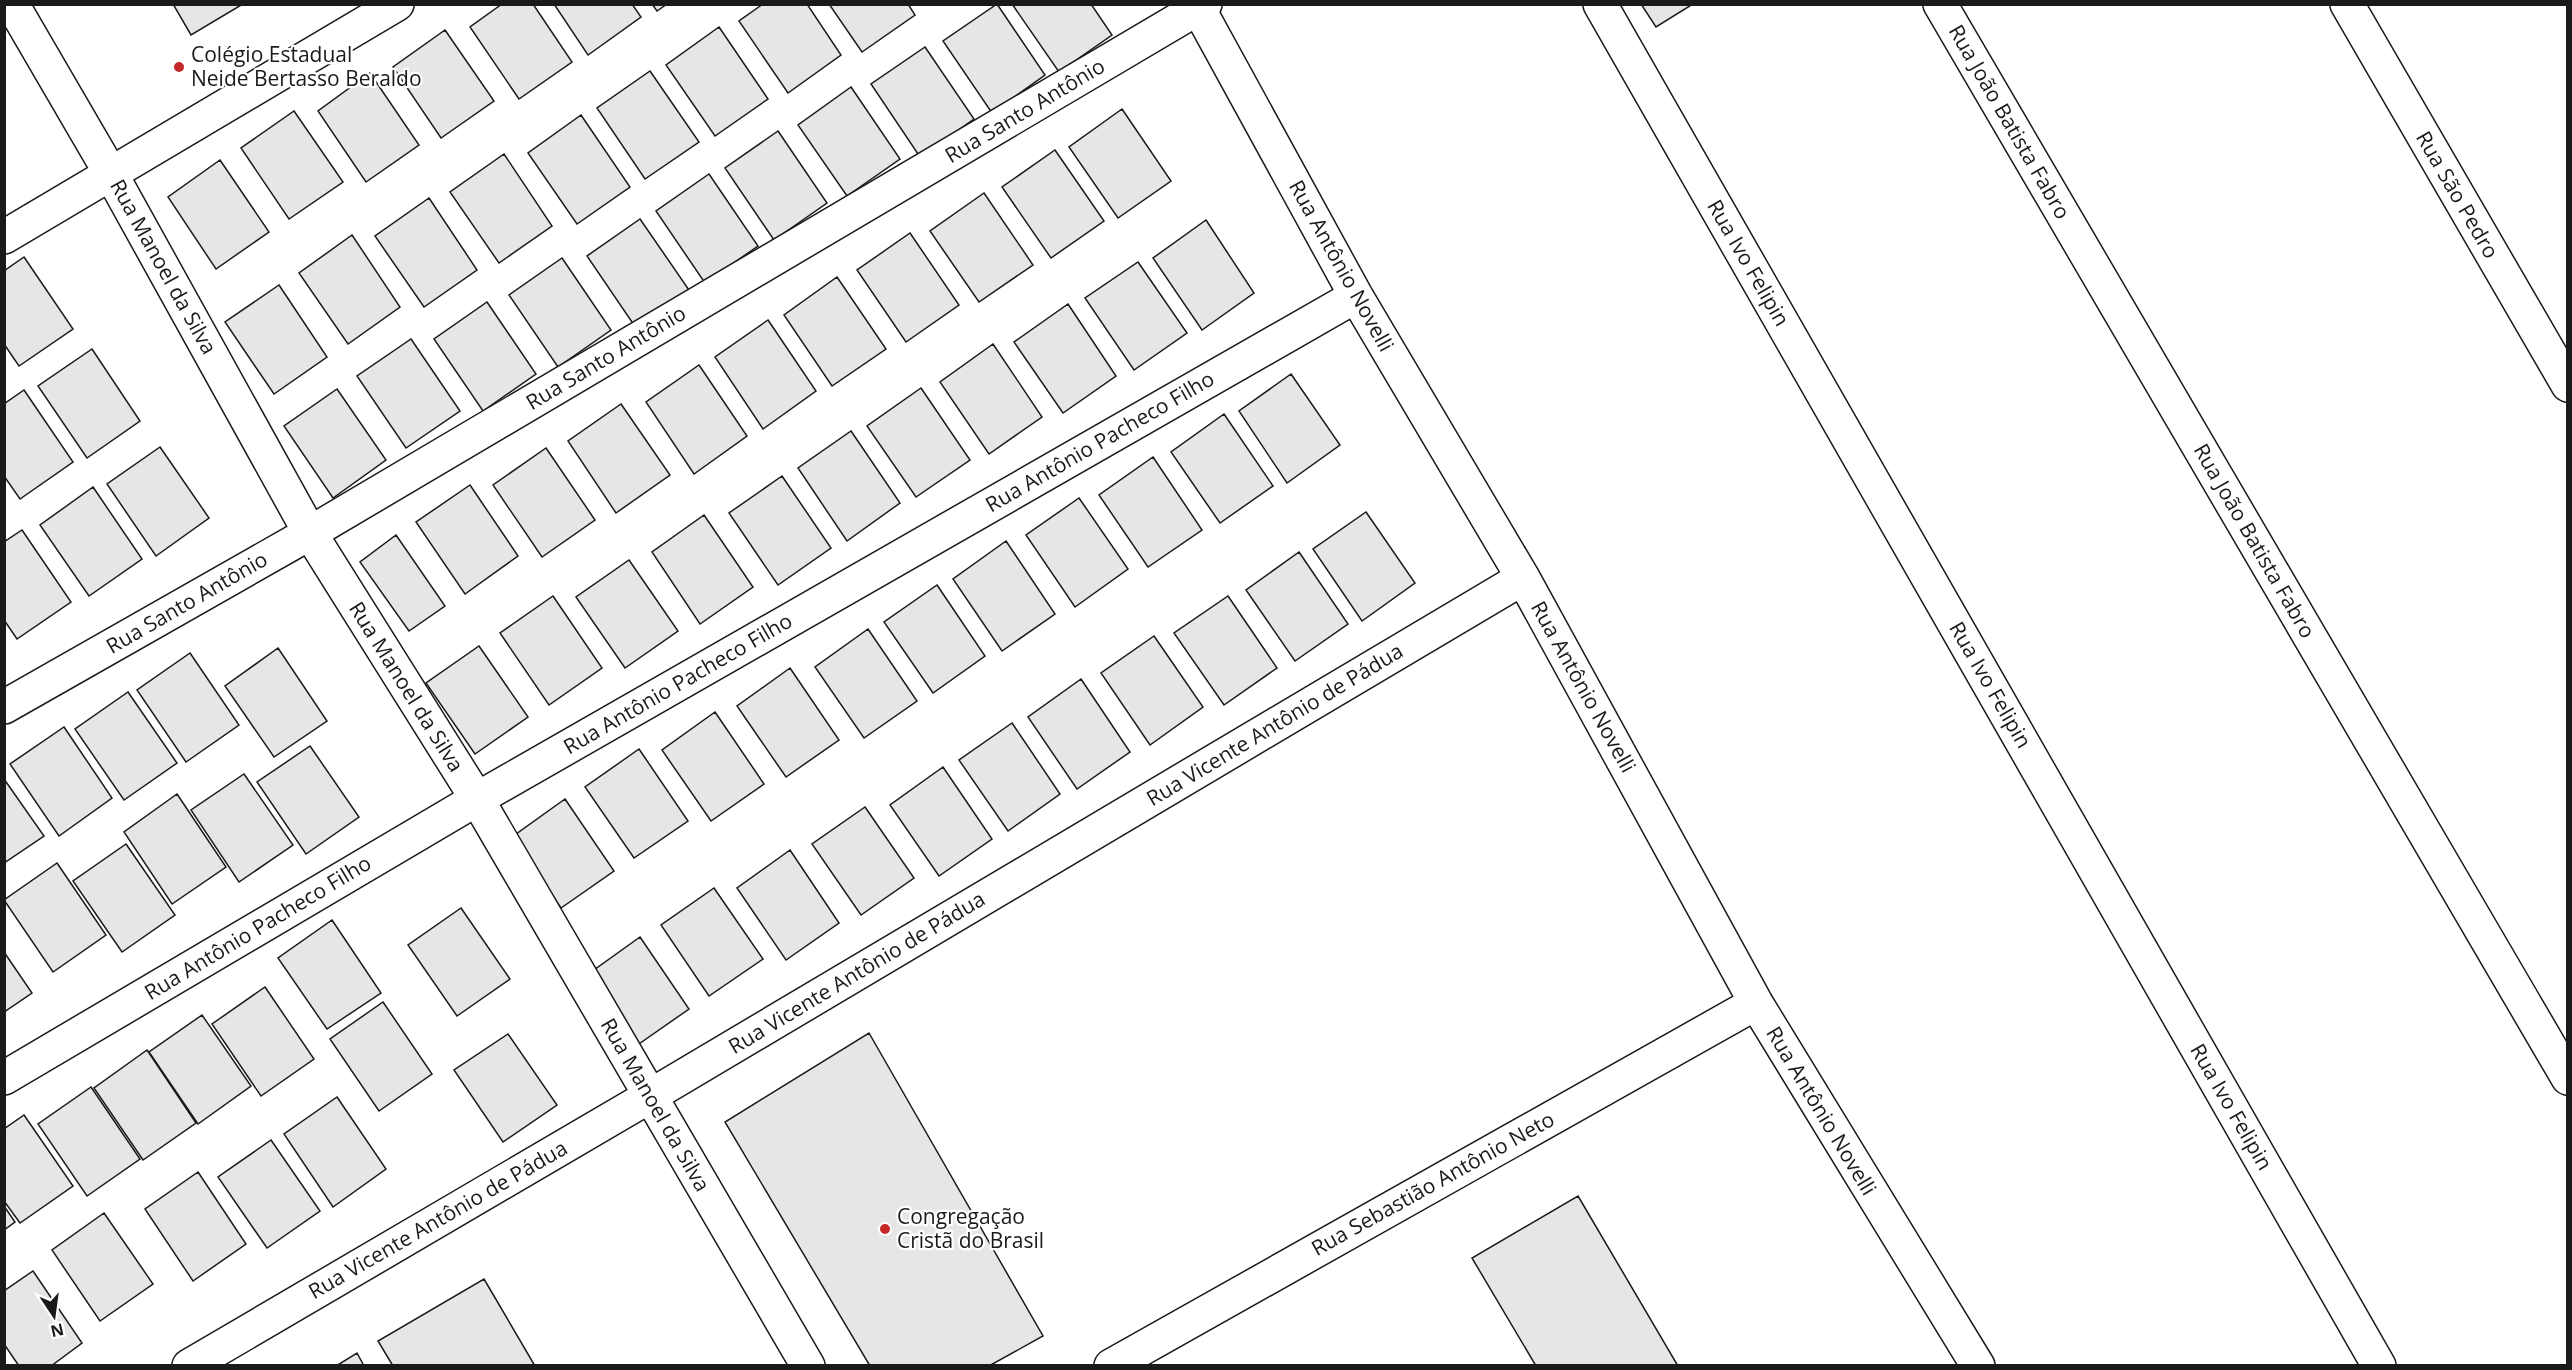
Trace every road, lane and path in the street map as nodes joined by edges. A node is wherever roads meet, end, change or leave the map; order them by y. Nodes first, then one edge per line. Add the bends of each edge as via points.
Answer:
1 (12, 4) edge
2 (397, 4) edge
3 (1600, 4) edge
4 (1940, 4) edge
5 (2347, 4) edge
6 (1200, 6) edge
7 (111, 174) junction
8 (4, 237) edge
9 (1356, 296) junction
10 (2568, 385) edge
11 (310, 532) junction
12 (1523, 578) junction
13 (4, 707) edge
14 (477, 799) junction
15 (1756, 1003) junction
16 (4, 1078) edge
17 (2568, 1078) edge
18 (650, 1096) junction
19 (189, 1365) edge
20 (807, 1365) edge
21 (1111, 1365) edge
22 (1978, 1365) edge
23 (2379, 1365) edge

1 - 7 street, Rua Manoel da Silva
2 - 7 street
3 - 23 street, Rua Ivo Felipin
4 - 17 street, Rua João Batista Fabro
5 - 10 street, Rua São Pedro
6 - 9 street, Rua Antônio Novelli
6 - 11 street, Rua Santo Antônio
7 - 8 street
7 - 11 street, Rua Manoel da Silva
9 - 12 street, Rua Antônio Novelli
9 - 14 street, Rua Antônio Pacheco Filho
11 - 13 street, Rua Santo Antônio
11 - 14 street, Rua Manoel da Silva
12 - 15 street, Rua Antônio Novelli
12 - 18 street, Rua Vicente Antônio de Pádua
14 - 16 street, Rua Antônio Pacheco Filho
14 - 18 street, Rua Manoel da Silva
15 - 21 street, Rua Sebastião Antônio Neto
15 - 22 street, Rua Antônio Novelli
18 - 19 street, Rua Vicente Antônio de Pádua
18 - 20 street, Rua Manoel da Silva

